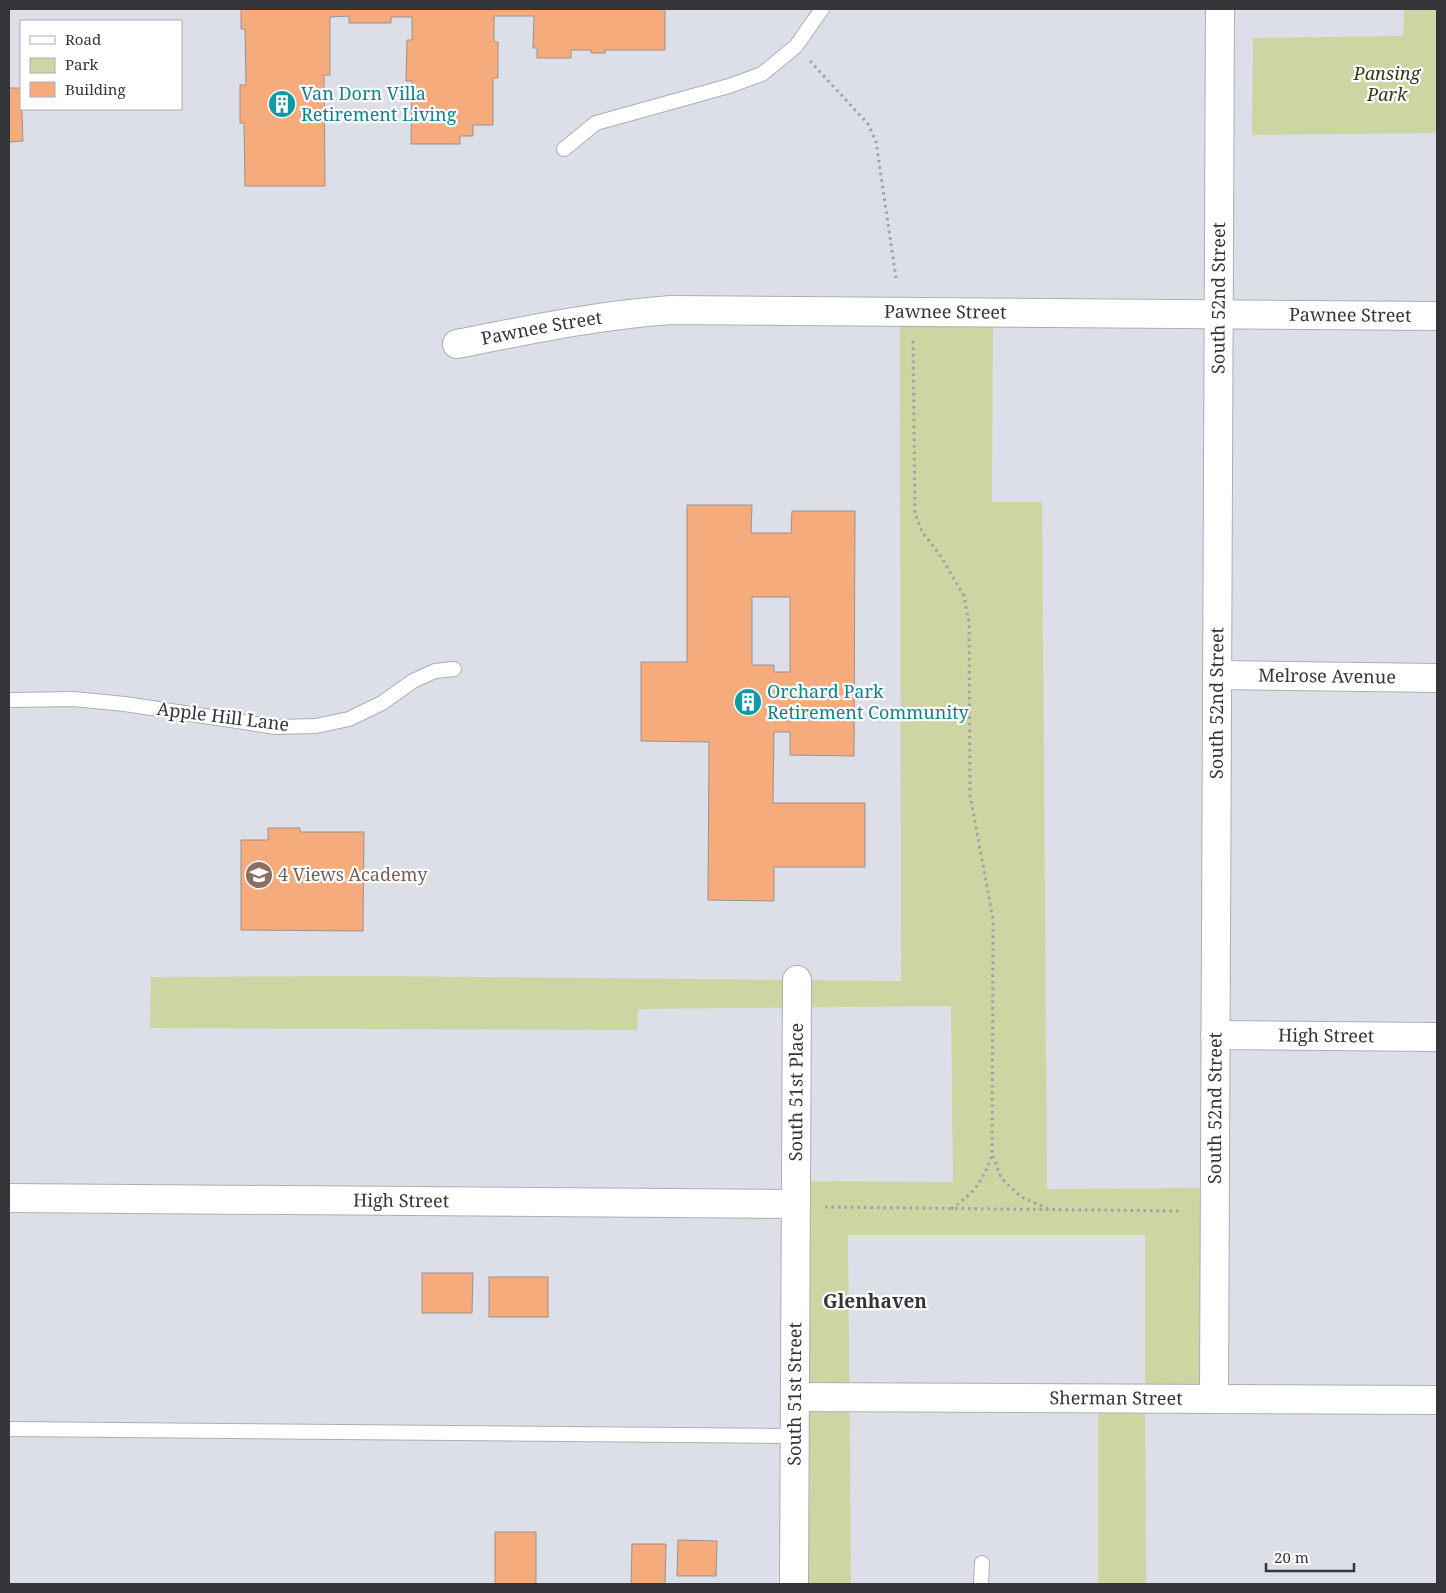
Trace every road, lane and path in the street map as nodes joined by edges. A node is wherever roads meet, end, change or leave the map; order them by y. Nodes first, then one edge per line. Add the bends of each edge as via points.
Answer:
1 (822, 9) edge
2 (1220, 9) edge
3 (796, 46) junction
4 (564, 149) dead end
5 (896, 278) dead end
6 (908, 312) junction
7 (1219, 314) junction
8 (1437, 316) edge
9 (457, 344) dead end
10 (454, 669) dead end
11 (1217, 675) junction
12 (1437, 678) edge
13 (9, 700) edge
14 (797, 980) dead end
15 (1215, 1035) junction
16 (1437, 1037) edge
17 (992, 1155) junction
18 (9, 1198) edge
19 (795, 1204) junction
20 (824, 1207) dead end
21 (951, 1209) junction
22 (1050, 1210) junction
23 (1180, 1211) dead end
24 (795, 1398) junction
25 (1214, 1398) junction
26 (1437, 1400) edge
27 (9, 1429) edge
28 (794, 1436) junction
29 (982, 1563) dead end
30 (794, 1584) edge
31 (981, 1584) edge

1 - 3 lane
2 - 7 street, South 52nd Street
3 - 4 lane via 762,74 596,123
3 - 5 path via 868,124 874,136
6 - 7 street, Pawnee Street
6 - 9 street, Pawnee Street via 639,312 577,320
6 - 17 path via 913,341 915,513 922,532 964,596 969,623 970,795 993,919
7 - 8 street, Pawnee Street
7 - 11 street, South 52nd Street
10 - 13 lane, Apple Hill Lane via 435,671 413,681 382,703 349,719 316,726 276,727 73,699
11 - 12 street, Melrose Avenue
11 - 15 street, South 52nd Street
14 - 19 street, South 51st Place
15 - 16 street, High Street
15 - 25 street, South 52nd Street
17 - 21 path via 983,1178 969,1197
17 - 22 path via 1001,1178 1020,1196
18 - 19 street, High Street
19 - 24 street, South 51st Street
20 - 21 path
21 - 22 path
22 - 23 path
24 - 25 street, Sherman Street
24 - 28 street, South 51st Street
25 - 26 street, Sherman Street
27 - 28 lane
28 - 30 street, South 51st Street
29 - 31 lane

